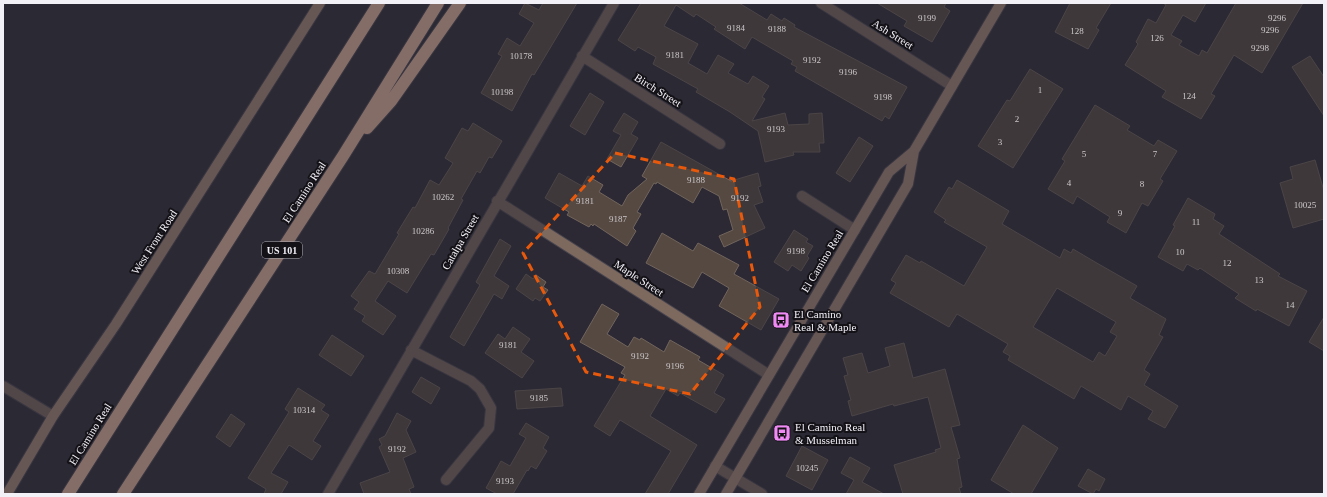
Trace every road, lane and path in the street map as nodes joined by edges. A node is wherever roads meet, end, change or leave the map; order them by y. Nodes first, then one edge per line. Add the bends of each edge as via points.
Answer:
1 (320, 3) edge
2 (379, 3) edge
3 (438, 3) edge
4 (460, 3) edge
5 (614, 3) edge
6 (821, 3) edge
7 (1001, 3) edge
8 (582, 56) junction
9 (952, 86) junction
10 (720, 144) dead end
11 (914, 151) junction
12 (343, 156) junction
13 (802, 196) dead end
14 (497, 201) junction
15 (855, 230) junction
16 (411, 350) junction
17 (769, 375) junction
18 (3, 386) edge
19 (53, 416) junction
20 (715, 466) junction
21 (736, 478) junction
22 (446, 480) dead end
23 (7, 494) edge
24 (68, 494) edge
25 (123, 494) edge
26 (328, 494) edge
27 (699, 494) edge
28 (726, 494) edge
29 (762, 494) edge

1 - 19 main road, West Front Road via 116,324
2 - 24 highway, El Camino Real
3 - 12 highway, El Camino Real / US 101
4 - 12 highway via 391,101
5 - 8 street, Catalpa Street
6 - 9 street, Ash Street
7 - 9 main road, El Camino Real
8 - 10 street, Birch Street
8 - 14 street, Catalpa Street
9 - 11 main road, El Camino Real
11 - 15 main road, El Camino Real via 889,172
11 - 21 main road, El Camino Real via 908,184
12 - 25 highway, El Camino Real / US 101
13 - 15 street
14 - 16 street, Catalpa Street
14 - 17 street, Maple Street
15 - 17 main road, El Camino Real
16 - 22 street via 471,381 480,389 491,408 489,428
16 - 26 street, Catalpa Street
17 - 20 main road, El Camino Real
18 - 19 street
19 - 23 main road, West Front Road
20 - 21 street
20 - 27 main road, El Camino Real
21 - 28 main road, El Camino Real
21 - 29 street

